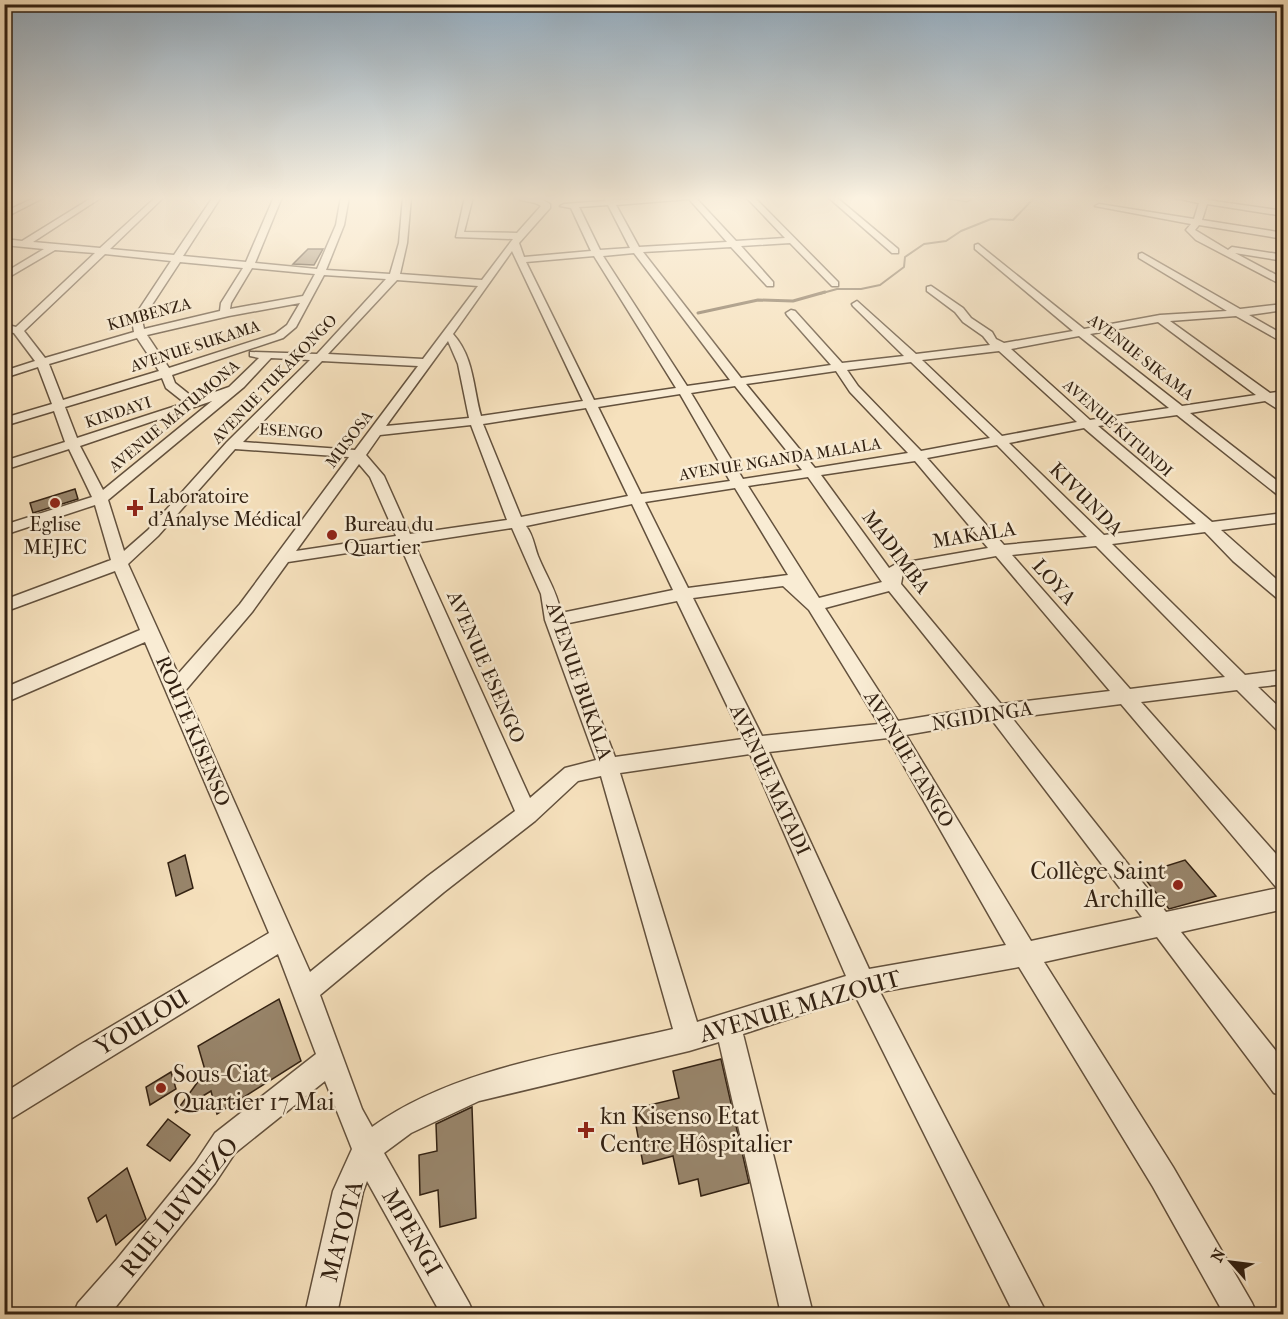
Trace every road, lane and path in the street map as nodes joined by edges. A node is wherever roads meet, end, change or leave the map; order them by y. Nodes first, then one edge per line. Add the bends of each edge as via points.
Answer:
1 (177, 258) edge
2 (34, 259) edge
3 (95, 259) edge
4 (184, 259) edge
5 (252, 259) edge
6 (325, 259) edge
7 (399, 259) edge
8 (502, 259) edge
9 (536, 259) edge
10 (601, 259) edge
11 (643, 259) edge
12 (747, 259) edge
13 (811, 259) edge
14 (992, 259) edge
15 (1146, 259) edge
16 (1238, 259) edge
17 (520, 260) joint
18 (250, 264) junction
19 (319, 272) junction
20 (4, 277) edge
21 (394, 277) junction
22 (484, 283) junction
23 (1284, 283) edge
24 (770, 284) dead end
25 (835, 284) dead end
26 (931, 289) dead end
27 (306, 300) junction
28 (857, 304) dead end
29 (1284, 307) edge
30 (225, 312) junction
31 (792, 313) dead end
32 (1240, 313) junction
33 (1160, 318) junction
34 (11, 329) edge
35 (139, 332) junction
36 (1081, 332) junction
37 (447, 334) junction
38 (1284, 340) edge
39 (1002, 348) junction
40 (235, 352) junction
41 (267, 356) junction
42 (319, 358) junction
43 (915, 359) junction
44 (42, 362) junction
45 (425, 363) junction
46 (839, 367) junction
47 (166, 373) junction
48 (4, 375) edge
49 (739, 383) junction
50 (240, 384) junction
51 (684, 391) junction
52 (1284, 395) edge
53 (1268, 399) junction
54 (192, 403) junction
55 (589, 404) junction
56 (58, 406) junction
57 (1181, 409) junction
58 (1284, 409) edge
59 (476, 421) junction
60 (4, 422) edge
61 (1087, 424) junction
62 (378, 431) junction
63 (1001, 442) junction
64 (73, 444) junction
65 (232, 445) junction
66 (358, 454) junction
67 (918, 456) junction
68 (4, 466) edge
69 (812, 473) junction
70 (739, 484) junction
71 (1284, 492) edge
72 (637, 498) junction
73 (100, 499) junction
74 (1284, 517) edge
75 (516, 523) junction
76 (1209, 527) junction
77 (4, 530) edge
78 (404, 539) junction
79 (1098, 541) junction
80 (998, 551) junction
81 (282, 558) junction
82 (120, 563) junction
83 (892, 585) junction
84 (683, 594) junction
85 (1284, 595) edge
86 (813, 605) junction
87 (4, 606) edge
88 (554, 620) junction
89 (152, 632) junction
90 (1284, 676) edge
91 (1240, 682) junction
92 (174, 691) junction
93 (1126, 695) junction
94 (4, 696) edge
95 (997, 712) junction
96 (1284, 725) edge
97 (892, 730) junction
98 (756, 745) junction
99 (608, 766) junction
100 (527, 814) junction
101 (1284, 880) edge
102 (1284, 898) edge
103 (1164, 925) junction
104 (282, 939) junction
105 (1025, 954) junction
106 (862, 983) junction
107 (306, 991) junction
108 (728, 1025) junction
109 (689, 1038) junction
110 (330, 1060) junction
111 (1284, 1083) edge
112 (4, 1109) edge
113 (367, 1148) junction
114 (89, 1314) edge
115 (321, 1314) edge
116 (458, 1314) edge
117 (796, 1314) edge
118 (1031, 1314) edge
119 (1241, 1314) edge

1 - 35 street via 137,320
2 - 20 street
3 - 34 street
4 - 18 street
5 - 18 street
6 - 19 street, AVENUE SUKAMA
7 - 21 street, AVENUE TUKAKONGO
8 - 22 street, MUSOSA
9 - 17 street
10 - 51 street, AVENUE TANGO
11 - 49 street, MADIMBA
12 - 24 street
13 - 25 street
14 - 36 street, AVENUE SIKAMA
15 - 32 street
16 - 23 street
17 - 55 street, AVENUE MATADI
18 - 19 street
18 - 30 street via 226,303
19 - 21 street
19 - 27 street, AVENUE SUKAMA
21 - 22 street
21 - 42 street, AVENUE TUKAKONGO
22 - 37 street, MUSOSA
26 - 39 street, AVENUE KITUNDI
27 - 30 street, KIMBENZA
27 - 40 street, AVENUE SUKAMA via 291,327 279,336
28 - 43 street, KIVUNDA
29 - 32 street
30 - 35 street, KIMBENZA
31 - 46 street, LOYA
32 - 33 street
32 - 38 street
33 - 36 street
33 - 53 street
34 - 44 street, ROUTE KISENSO
35 - 44 street, KIMBENZA
35 - 47 street
36 - 39 street
36 - 57 street, AVENUE SIKAMA
37 - 45 street, MUSOSA
37 - 59 street, AVENUE BUKALA via 454,339 463,358
39 - 43 street
39 - 61 street, AVENUE KITUNDI
40 - 41 street
40 - 47 street, AVENUE SUKAMA
41 - 42 street
41 - 50 street, AVENUE MATUMONA
42 - 45 street
42 - 65 street, AVENUE TUKAKONGO
43 - 46 street
43 - 63 street, KIVUNDA
44 - 48 street, KIMBENZA
44 - 56 street, ROUTE KISENSO
45 - 62 street, MUSOSA
46 - 49 street
46 - 67 street, LOYA via 854,389
47 - 54 street via 170,385
47 - 56 street, AVENUE SUKAMA
49 - 51 street
49 - 69 street, MADIMBA
50 - 54 street, KINDAYI
50 - 73 street, AVENUE MATUMONA
51 - 55 street
51 - 70 street, AVENUE TANGO
52 - 53 street, AVENUE NGANDA MALALA
53 - 57 street, AVENUE NGANDA MALALA
53 - 58 street
54 - 64 street, KINDAYI
55 - 59 street
55 - 72 street, AVENUE MATADI
56 - 60 street, AVENUE SUKAMA
56 - 64 street, ROUTE KISENSO
57 - 61 street, AVENUE NGANDA MALALA
57 - 71 street, AVENUE SIKAMA
59 - 62 street
59 - 75 street, AVENUE BUKALA
61 - 63 street, AVENUE NGANDA MALALA
61 - 76 street, AVENUE KITUNDI
62 - 66 street, MUSOSA
63 - 67 street, AVENUE NGANDA MALALA
63 - 79 street, KIVUNDA
64 - 68 street, KINDAYI
64 - 73 street, ROUTE KISENSO
65 - 66 street, ESENGO
65 - 82 street, AVENUE TUKAKONGO via 153,533
66 - 78 street via 377,476
66 - 81 street, MUSOSA
67 - 69 street, AVENUE NGANDA MALALA
67 - 80 street, LOYA
69 - 70 street, AVENUE NGANDA MALALA
69 - 83 street, MADIMBA
70 - 72 street, AVENUE NGANDA MALALA
70 - 86 street, AVENUE TANGO
72 - 75 street, AVENUE NGANDA MALALA
72 - 84 street, AVENUE MATADI
73 - 77 street
73 - 82 street, ROUTE KISENSO
74 - 76 street, MAKALA
75 - 78 street, AVENUE NGANDA MALALA
75 - 88 street, AVENUE BUKALA via 549,594
76 - 79 street, MAKALA
76 - 85 street, AVENUE KITUNDI
78 - 81 street, AVENUE NGANDA MALALA
78 - 100 street, AVENUE ESENGO
79 - 80 street, MAKALA
79 - 91 street, KIVUNDA
80 - 83 street, MAKALA via 896,569
80 - 93 street, LOYA
81 - 92 street, MUSOSA via 246,608
82 - 87 street
82 - 89 street, ROUTE KISENSO
83 - 86 street
83 - 95 street, MADIMBA
84 - 86 street via 787,580
84 - 88 street
84 - 98 street, AVENUE MATADI
86 - 97 street, AVENUE TANGO
88 - 99 street, AVENUE BUKALA
89 - 92 street, ROUTE KISENSO
89 - 94 street
90 - 91 street, NGIDINGA
91 - 93 street, NGIDINGA
91 - 96 street, KIVUNDA
92 - 104 street, ROUTE KISENSO
93 - 95 street, NGIDINGA
93 - 101 street, LOYA
95 - 97 street, NGIDINGA
95 - 103 street, MADIMBA
97 - 98 street, NGIDINGA
97 - 105 street, AVENUE TANGO
98 - 99 street, NGIDINGA
98 - 106 street, AVENUE MATADI
99 - 100 street, NGIDINGA via 572,774
99 - 109 street, AVENUE BUKALA
100 - 107 street, NGIDINGA
102 - 103 street, AVENUE MAZOUT
103 - 105 street, AVENUE MAZOUT
103 - 111 street, MADIMBA
104 - 107 street, ROUTE KISENSO
104 - 112 street, YOULOU
105 - 106 street, AVENUE MAZOUT
105 - 119 street, AVENUE TANGO via 1163,1177
106 - 108 street, AVENUE MAZOUT
106 - 118 street, AVENUE MATADI
107 - 110 street, ROUTE KISENSO
108 - 109 street, AVENUE MAZOUT
108 - 117 street
109 - 113 street, AVENUE MAZOUT via 477,1088 401,1123
110 - 113 street, ROUTE KISENSO
110 - 114 street, RUE LUVUEZO via 225,1143 128,1270
113 - 115 street, MATOTA via 348,1191
113 - 116 street, MPENGI

